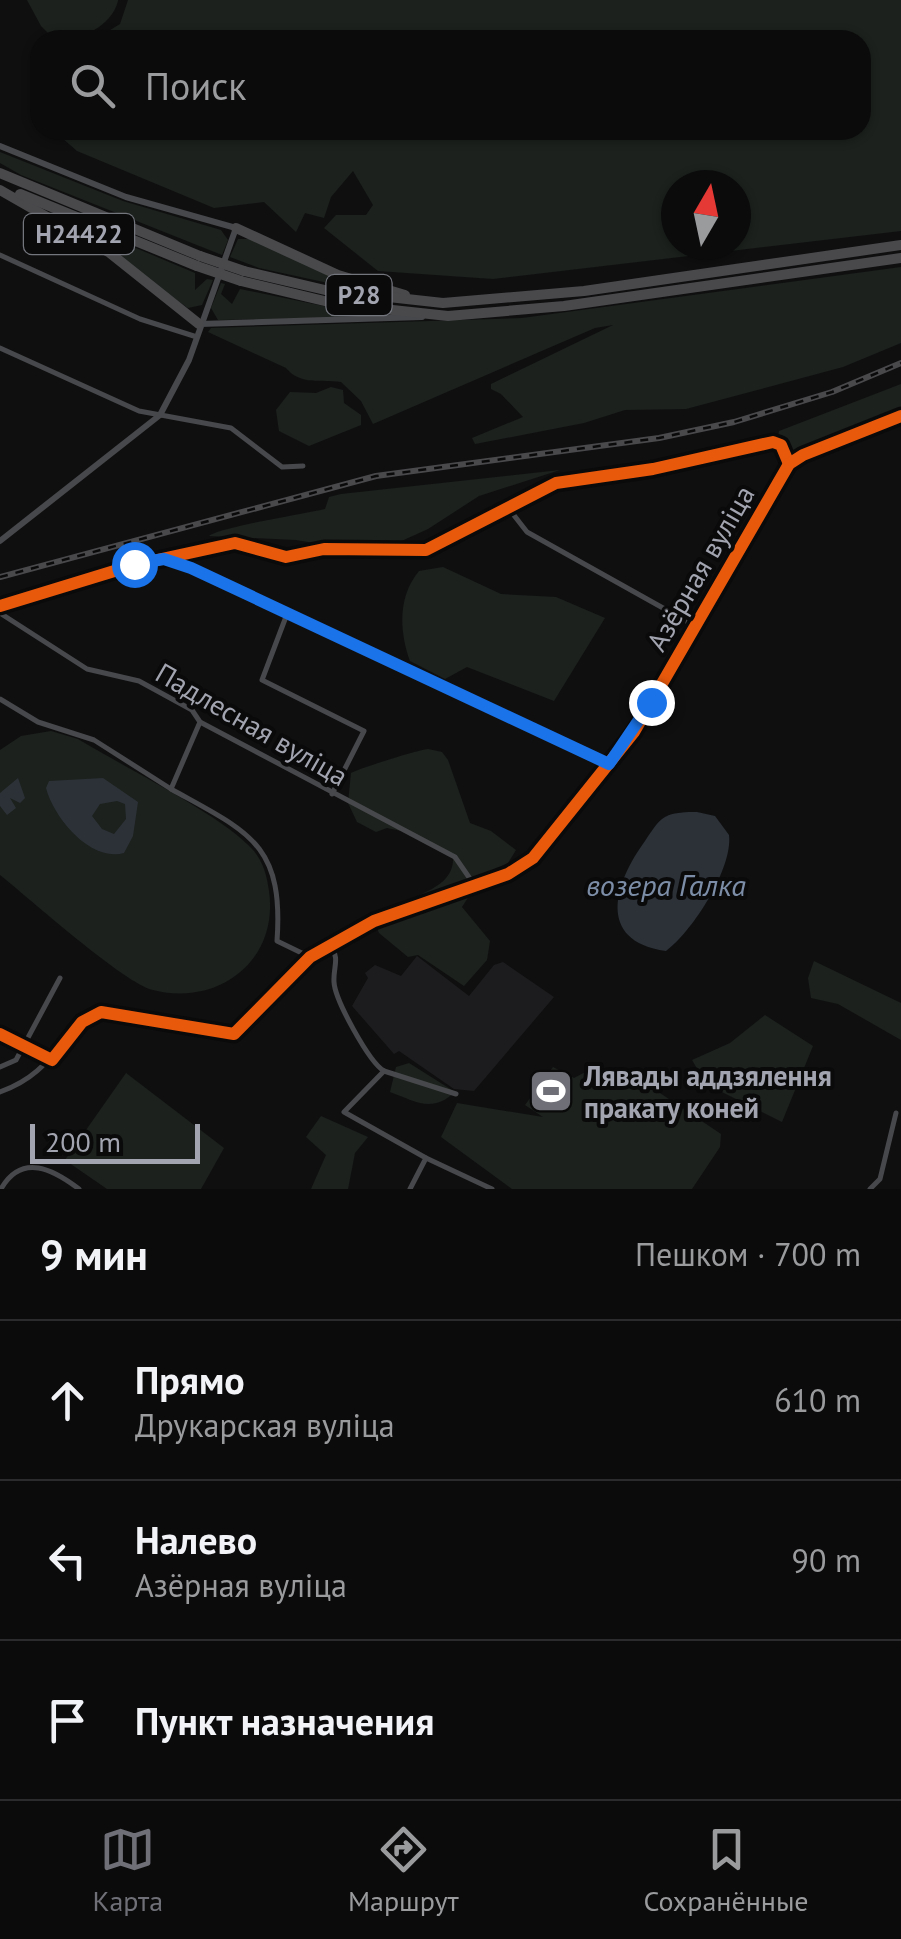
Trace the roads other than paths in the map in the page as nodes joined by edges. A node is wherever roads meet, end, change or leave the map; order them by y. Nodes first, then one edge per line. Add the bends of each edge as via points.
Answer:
1 (0, 146) edge
2 (0, 173) edge
3 (0, 188) edge
4 (236, 228) junction
5 (901, 246) edge
6 (0, 256) edge
7 (901, 258) edge
8 (198, 261) junction
9 (242, 276) junction
10 (476, 302) junction
11 (448, 316) junction
12 (198, 324) junction
13 (197, 337) junction
14 (0, 348) edge
15 (160, 416) junction
16 (901, 416) edge
17 (789, 464) junction
18 (302, 466) dead end
19 (506, 505) junction
20 (0, 541) edge
21 (164, 559) junction
22 (0, 610) edge
23 (287, 614) junction
24 (697, 627) junction
25 (0, 699) edge
26 (200, 722) junction
27 (609, 764) junction
28 (171, 789) junction
29 (332, 794) junction
30 (475, 886) junction
31 (331, 945) junction
32 (310, 957) junction
33 (60, 978) dead end
34 (0, 1034) edge
35 (23, 1046) junction
36 (52, 1060) junction
37 (0, 1067) edge
38 (384, 1071) junction
39 (0, 1092) edge
40 (456, 1094) dead end
41 (896, 1112) dead end
42 (426, 1158) junction
43 (1, 1189) edge
44 (79, 1189) edge
45 (410, 1189) edge
46 (492, 1189) edge
47 (870, 1189) edge

1 - 4 street, Н24422 via 98,187
2 - 8 highway, Р28
3 - 8 highway, Р28
3 - 12 highway, Н24422 via 110,253
4 - 10 highway, Н24422 via 383,291
4 - 12 street
5 - 10 highway, Р28
6 - 13 street
7 - 11 highway, Р28
8 - 9 highway, Р28, bridge
9 - 10 highway, Р28 via 384,299
9 - 11 highway, Р28 via 337,304
11 - 12 street
12 - 13 street
13 - 15 street
14 - 15 street
15 - 18 street via 231,428 282,467
15 - 20 street
16 - 17 street
17 - 19 street via 773,442 652,469 570,478
17 - 24 street, Азёрная вуліца
19 - 21 street via 426,550 324,549 286,558 235,543
19 - 24 street, Азёрная вуліца via 527,532
21 - 22 street
21 - 23 street
22 - 26 street, Падлесная вуліца via 87,669 139,681 192,710
23 - 27 street
23 - 29 street via 262,680 364,731
24 - 27 street, Азёрная вуліца
25 - 28 street via 28,718 94,740
26 - 28 street
26 - 29 street, Падлесная вуліца
27 - 30 street, Азёрная вуліца via 533,858
28 - 32 street via 236,826 263,850 276,894 277,941
29 - 30 street, Падлесная вуліца via 455,857
30 - 31 street, Азёрная вуліца via 374,921
31 - 32 street, Азёрная вуліца
31 - 38 street via 336,992 372,1062
32 - 36 street, Азёрная вуліца via 234,1034 101,1012 82,1022
33 - 35 street
34 - 35 street
35 - 36 street
35 - 37 street via 16,1060
36 - 39 street via 27,1082
38 - 40 street
38 - 42 street via 344,1112
41 - 47 street via 880,1180
42 - 45 street
42 - 46 street
43 - 44 street via 20,1170 38,1166

